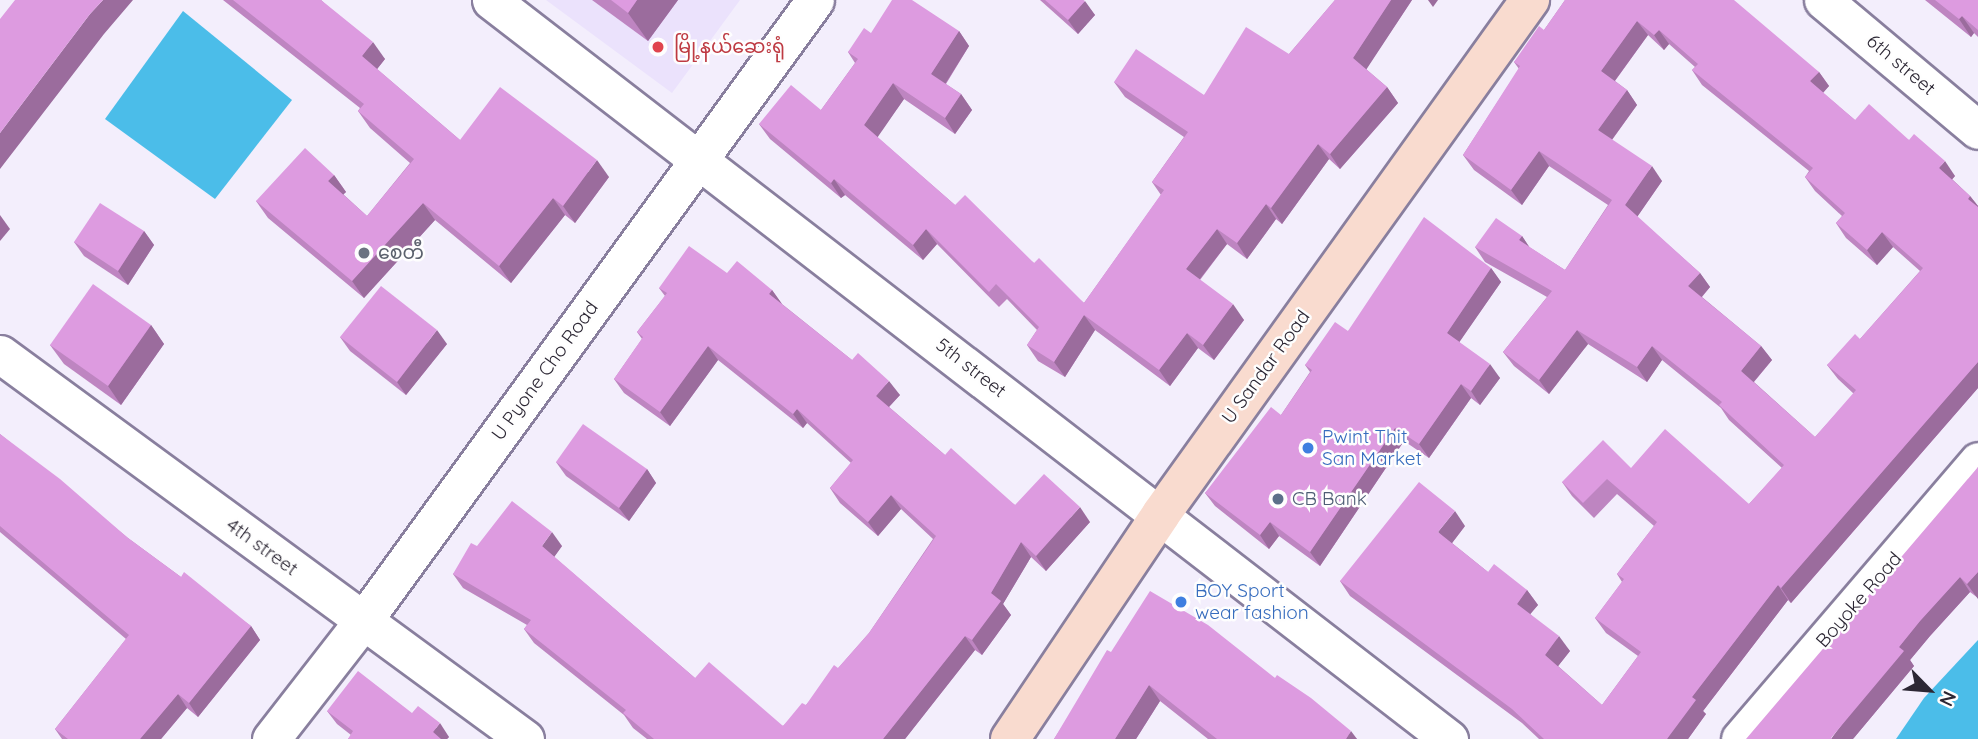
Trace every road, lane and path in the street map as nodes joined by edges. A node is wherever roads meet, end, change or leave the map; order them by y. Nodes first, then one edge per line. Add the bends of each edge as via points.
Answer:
1 (491, 0) edge
2 (815, 0) edge
3 (1530, 0) edge
4 (1823, 0) edge
5 (1978, 130) edge
6 (698, 159) junction
7 (0, 354) edge
8 (1978, 461) edge
9 (1161, 514) junction
10 (363, 621) junction
11 (271, 739) edge
12 (525, 739) edge
13 (1010, 739) edge
14 (1449, 739) edge
15 (1740, 739) edge

1 - 6 street, 5th street
2 - 6 street, U Pyone Cho Road
3 - 9 main road, U Sandar Road
4 - 5 street, 6th street
6 - 9 street, 5th street
6 - 10 street, U Pyone Cho Road
7 - 10 street, 4th street
8 - 15 street, Boyoke Road
9 - 13 main road, U Sandar Road
9 - 14 street, 5th street
10 - 11 street, U Pyone Cho Road
10 - 12 street, 4th street

